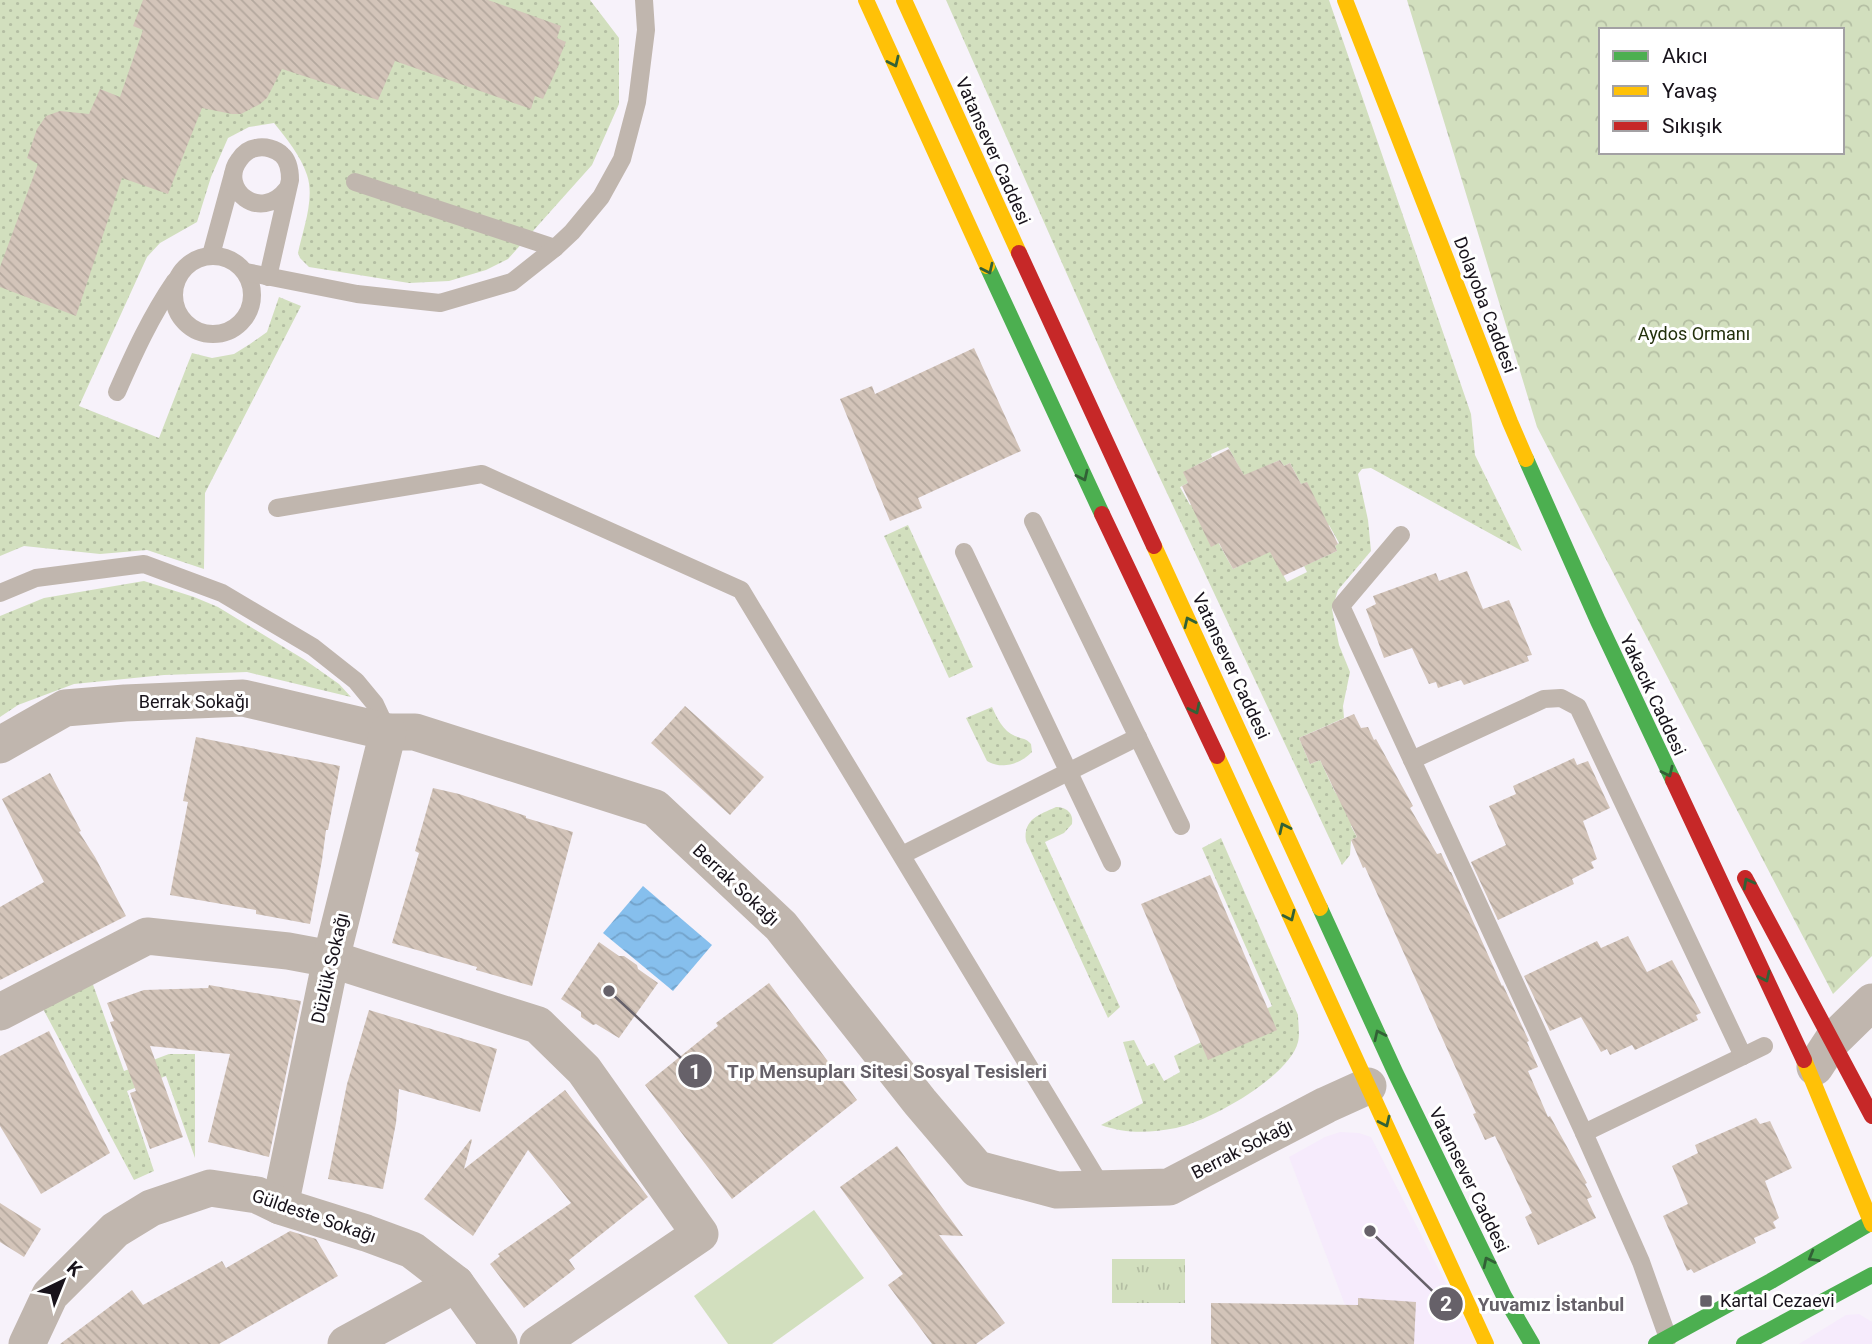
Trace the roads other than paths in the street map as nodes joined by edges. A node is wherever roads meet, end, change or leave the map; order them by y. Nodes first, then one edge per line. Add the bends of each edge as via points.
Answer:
1 (644, 0) edge
2 (866, 0) edge
3 (904, 0) edge
4 (1345, 0) edge
5 (233, 174) junction
6 (355, 182) dead end
7 (288, 189) junction
8 (555, 248) junction
9 (211, 255) junction
10 (246, 272) junction
11 (179, 275) junction
12 (268, 277) junction
13 (117, 392) dead end
14 (277, 508) dead end
15 (1033, 521) dead end
16 (1401, 535) dead end
17 (964, 552) dead end
18 (0, 593) edge
19 (1598, 621) junction
20 (388, 732) junction
21 (1138, 737) junction
22 (0, 745) edge
23 (1412, 760) junction
24 (1069, 772) junction
25 (1688, 775) dead end
26 (1181, 826) dead end
27 (902, 855) junction
28 (1735, 858) dead end
29 (1112, 863) dead end
30 (331, 959) junction
31 (1872, 1002) edge
32 (0, 1012) edge
33 (1832, 1041) junction
34 (1764, 1046) dead end
35 (1743, 1056) junction
36 (1811, 1074) junction
37 (1382, 1080) junction
38 (1872, 1116) edge
39 (1584, 1133) junction
40 (1104, 1189) junction
41 (280, 1206) junction
42 (1872, 1223) edge
43 (1872, 1275) edge
44 (456, 1284) junction
45 (1662, 1341) edge
46 (27, 1344) edge
47 (346, 1344) edge
48 (499, 1344) edge
49 (538, 1344) edge
50 (1486, 1344) edge
51 (1532, 1344) edge
52 (1744, 1344) edge

1 - 8 lane via 646,30 637,102 622,159 601,197
2 -> 37 main road, Vatansever Caddesi via 1206,732
37 -> 3 main road, Vatansever Caddesi via 1252,757
4 - 19 main road, Dolayoba Caddesi via 1510,422
5 - 7 lane via 239,192 256,203 275,201
5 - 7 lane via 248,150 266,147 287,163
5 - 9 lane
6 - 8 lane
7 - 12 lane
8 - 12 lane via 512,282 440,303 357,294
9 - 10 lane via 237,262
9 - 11 lane via 197,258
10 - 11 lane via 253,298 249,312 230,331 218,334 194,329 177,311 174,299
10 - 12 lane
11 - 13 lane via 135,349
14 - 27 lane via 482,474 741,590
15 - 21 lane
16 - 23 lane via 1341,606
17 - 24 lane
18 - 20 lane via 36,578 144,564 222,593 313,647 356,681 375,704
19 - 25 main road, Yakacık Caddesi
19 -> 36 main road, Yakacık Caddesi
20 - 22 street, Berrak Sokağı via 243,698 65,708
20 - 30 street, Düzlük Sokağı
20 - 40 street, Berrak Sokağı via 415,732 655,808 781,926 977,1169 1057,1190
21 - 24 lane
21 - 26 lane
23 - 35 lane via 1544,699 1561,698 1578,707
23 - 39 lane
24 - 27 lane
24 - 29 lane
27 - 40 lane
33 -> 28 main road
30 - 32 street via 147,936
30 - 41 street, Düzlük Sokağı
30 - 49 street via 538,1025 583,1070 700,1234
31 - 33 street
33 - 36 street
33 - 38 main road
34 - 35 lane
35 - 39 lane
36 - 42 main road, Yakacık Caddesi
37 - 40 street, Berrak Sokağı via 1169,1187
37 -> 50 main road, Vatansever Caddesi
51 -> 37 main road, Vatansever Caddesi
39 - 45 lane via 1640,1262
41 - 44 street, Güldeste Sokağı via 412,1250
41 - 46 street, Güldeste Sokağı via 257,1195 210,1188 151,1208 115,1230 50,1295
42 -> 45 main road
43 - 52 main road
44 - 47 street
44 - 48 street, Güldeste Sokağı

